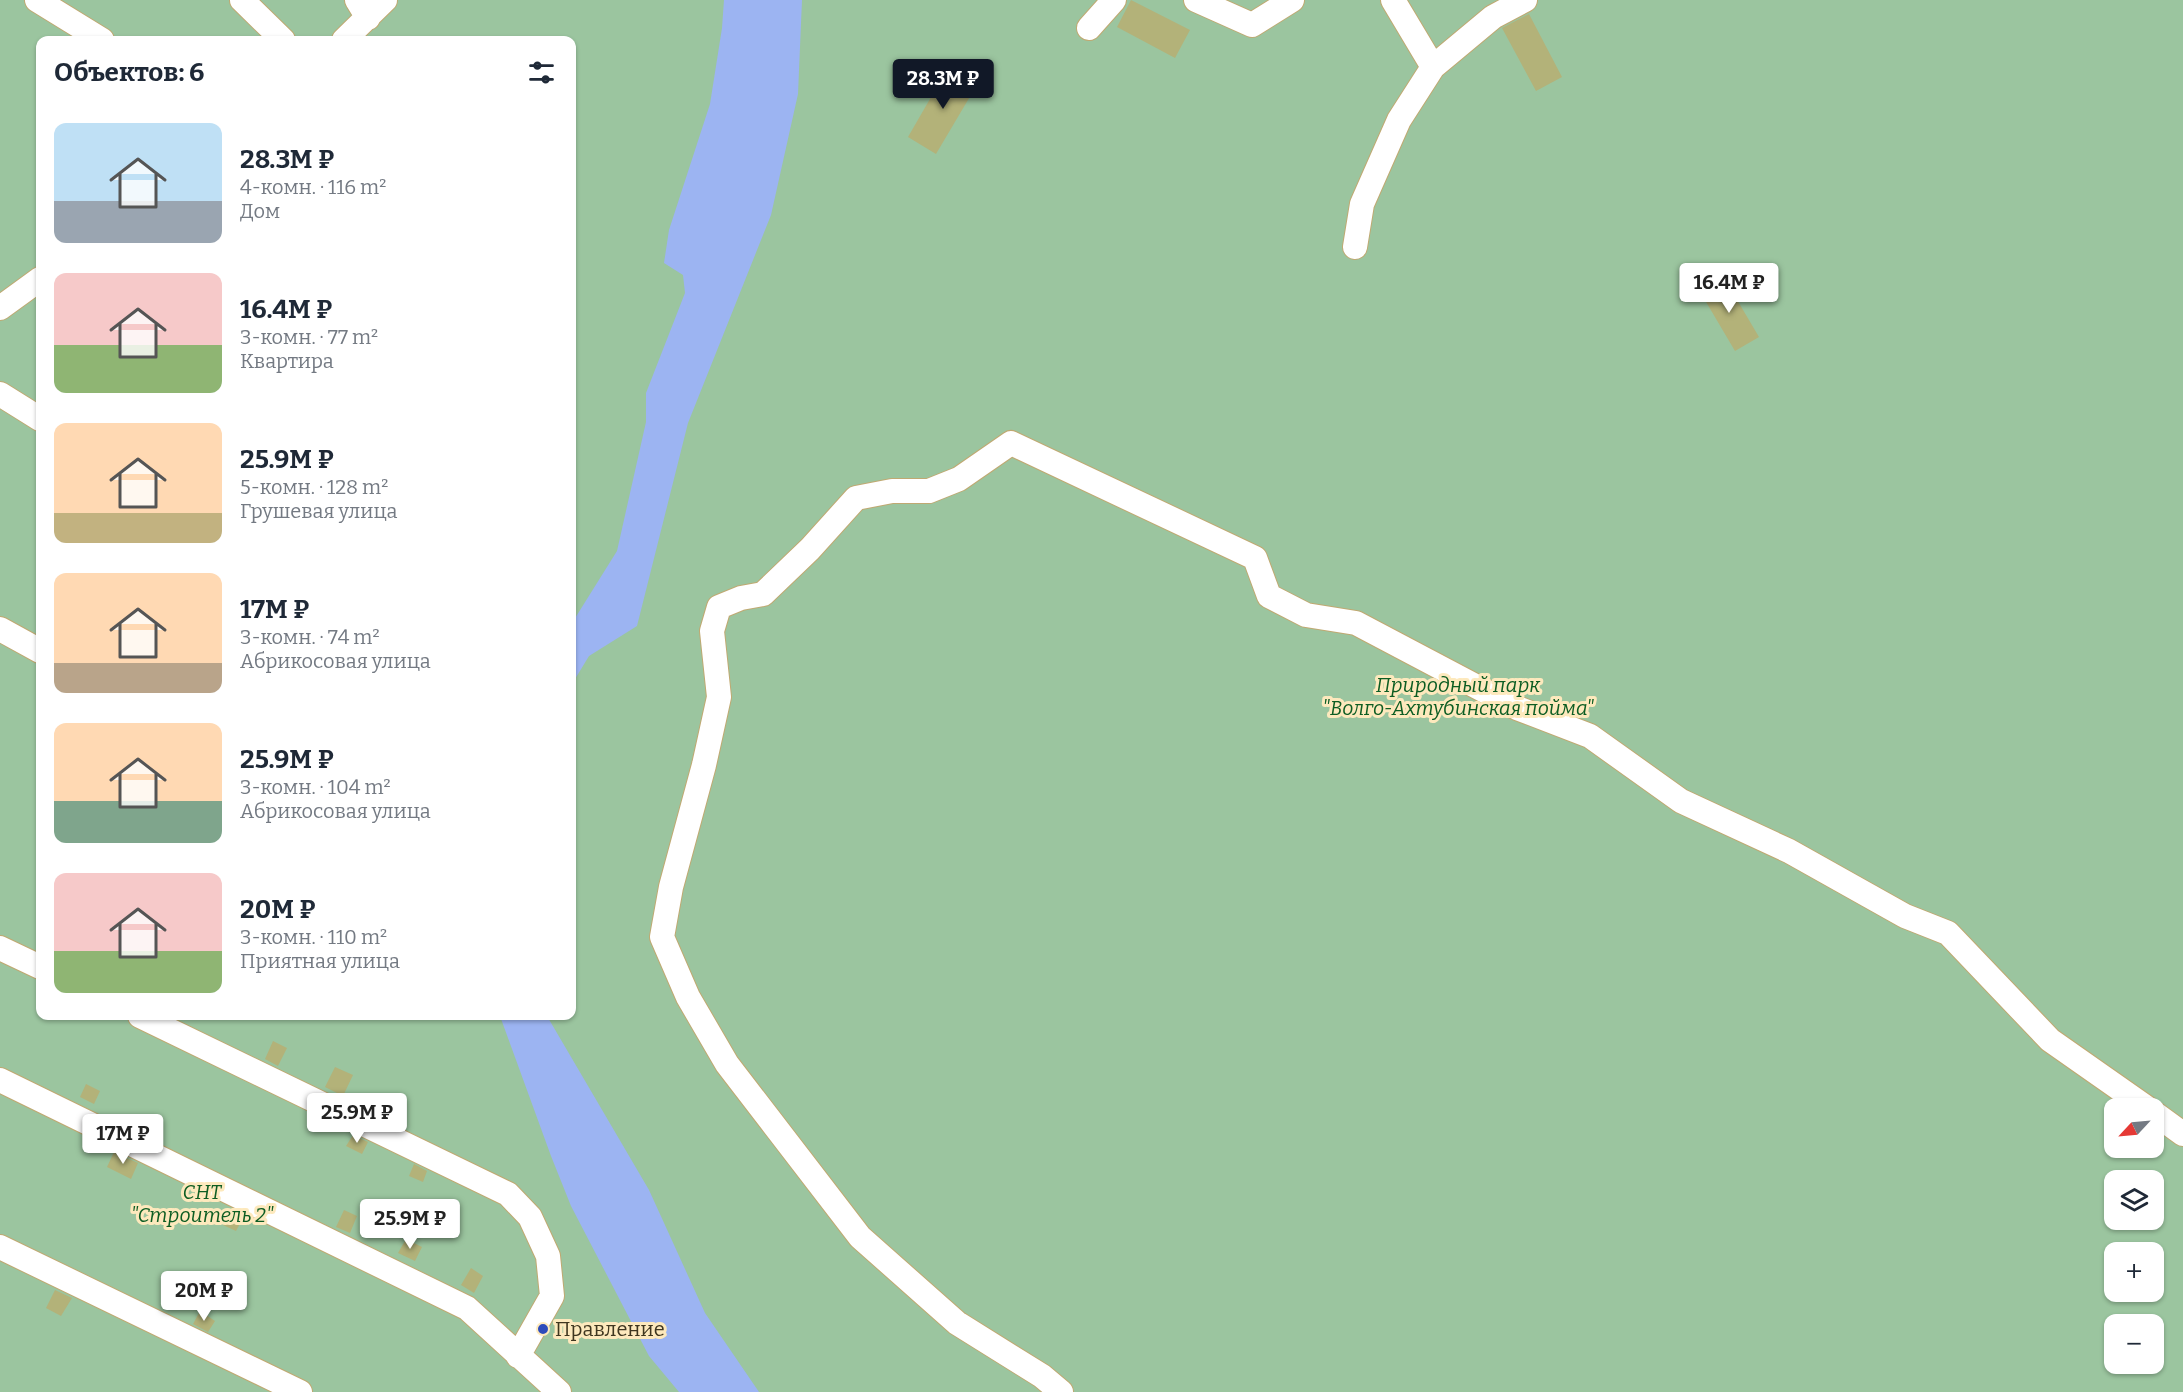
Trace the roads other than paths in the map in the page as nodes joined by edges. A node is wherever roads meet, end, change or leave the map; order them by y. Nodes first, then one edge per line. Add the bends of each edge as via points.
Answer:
1 (37, 0) edge
2 (242, 0) edge
3 (385, 0) edge
4 (1114, 0) edge
5 (1196, 0) edge
6 (1292, 0) edge
7 (1393, 0) edge
8 (1525, 0) edge
9 (1486, 8) edge
10 (363, 9) edge
11 (1089, 28) dead end
12 (96, 36) edge
13 (279, 36) edge
14 (346, 36) edge
15 (1433, 67) junction
16 (1355, 247) dead end
17 (36, 282) edge
18 (0, 308) edge
19 (0, 394) edge
20 (36, 416) edge
21 (0, 629) edge
22 (36, 649) edge
23 (0, 948) edge
24 (36, 965) edge
25 (148, 1020) edge
26 (0, 1080) edge
27 (2133, 1098) edge
28 (2164, 1120) edge
29 (2183, 1134) edge
30 (0, 1247) edge
31 (518, 1356) junction
32 (300, 1392) edge
33 (559, 1392) edge
34 (1061, 1392) edge

1 - 12 street
2 - 13 street
3 - 10 street
4 - 11 street
5 - 6 street via 1252,25
7 - 15 street
8 - 9 street
9 - 15 street
10 - 14 street
15 - 16 street via 1399,120 1362,204
17 - 18 street
19 - 20 street
21 - 22 street
23 - 24 street
25 - 31 street via 508,1194 530,1218 549,1256 552,1296
26 - 31 street via 467,1308
27 - 34 street via 2050,1040 1948,933 1905,916 1789,851 1681,801 1590,736 1517,708 1356,623 1306,615 1269,596 1255,558 1011,442 959,479 928,491 892,491 856,498 763,594 719,607 712,631 719,697 662,937 688,997 727,1064 860,1237 957,1323
28 - 29 street
30 - 32 street
31 - 33 street

